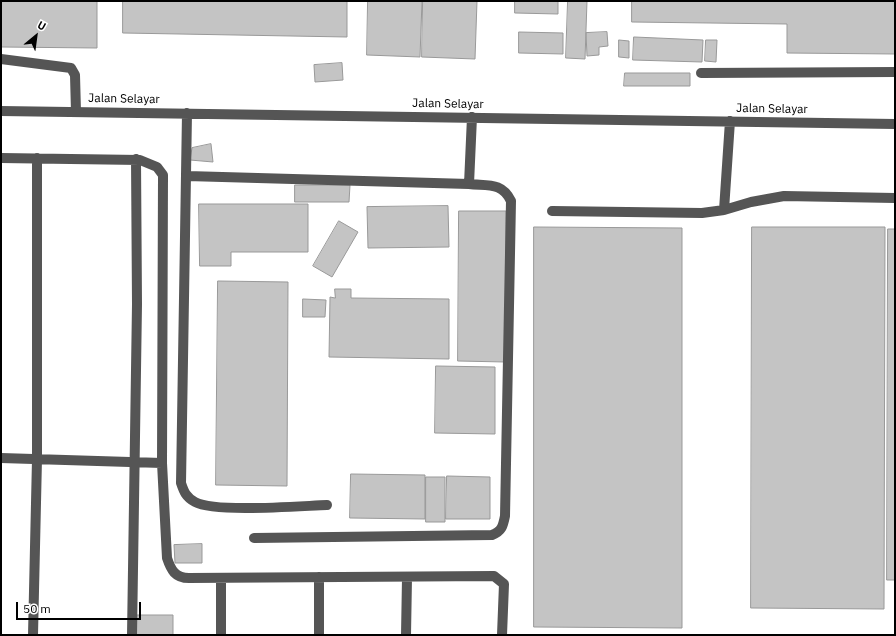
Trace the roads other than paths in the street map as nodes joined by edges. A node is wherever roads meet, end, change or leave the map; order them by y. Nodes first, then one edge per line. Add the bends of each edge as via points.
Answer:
1 (1, 59) edge
2 (895, 72) edge
3 (701, 73) dead end
4 (1, 110) edge
5 (76, 112) junction
6 (187, 113) junction
7 (472, 117) junction
8 (730, 121) junction
9 (895, 124) edge
10 (1, 158) edge
11 (37, 158) junction
12 (136, 160) junction
13 (187, 176) junction
14 (469, 184) junction
15 (895, 198) edge
16 (724, 210) junction
17 (552, 211) dead end
18 (1, 458) edge
19 (37, 459) junction
20 (134, 462) junction
21 (162, 463) junction
22 (327, 505) dead end
23 (254, 538) dead end
24 (319, 577) junction
25 (221, 578) junction
26 (407, 578) junction
27 (33, 635) edge
28 (132, 635) edge
29 (221, 635) edge
30 (319, 635) edge
31 (406, 635) edge
32 (502, 635) edge

1 - 5 street via 71,68 75,74
2 - 3 street
4 - 5 street, Jalan Selayar
5 - 6 street, Jalan Selayar
6 - 7 street, Jalan Selayar
6 - 13 street
7 - 8 street, Jalan Selayar
7 - 14 street
8 - 9 street, Jalan Selayar
8 - 16 street
10 - 11 street
11 - 12 street
11 - 19 street
12 - 20 street
12 - 21 street via 151,163 161,170 163,175
13 - 14 street
13 - 22 street via 181,483 185,495 196,503 224,507
14 - 23 street via 500,187 511,201 503,528 499,533 492,535
15 - 16 street via 784,196
16 - 17 street via 702,213
18 - 19 street
19 - 20 street
19 - 27 street
20 - 21 street
20 - 28 street
21 - 25 street via 166,558 172,571 180,578
24 - 25 street
24 - 26 street
24 - 30 street
25 - 29 street
26 - 31 street
26 - 32 street via 494,576 500,579 504,584

